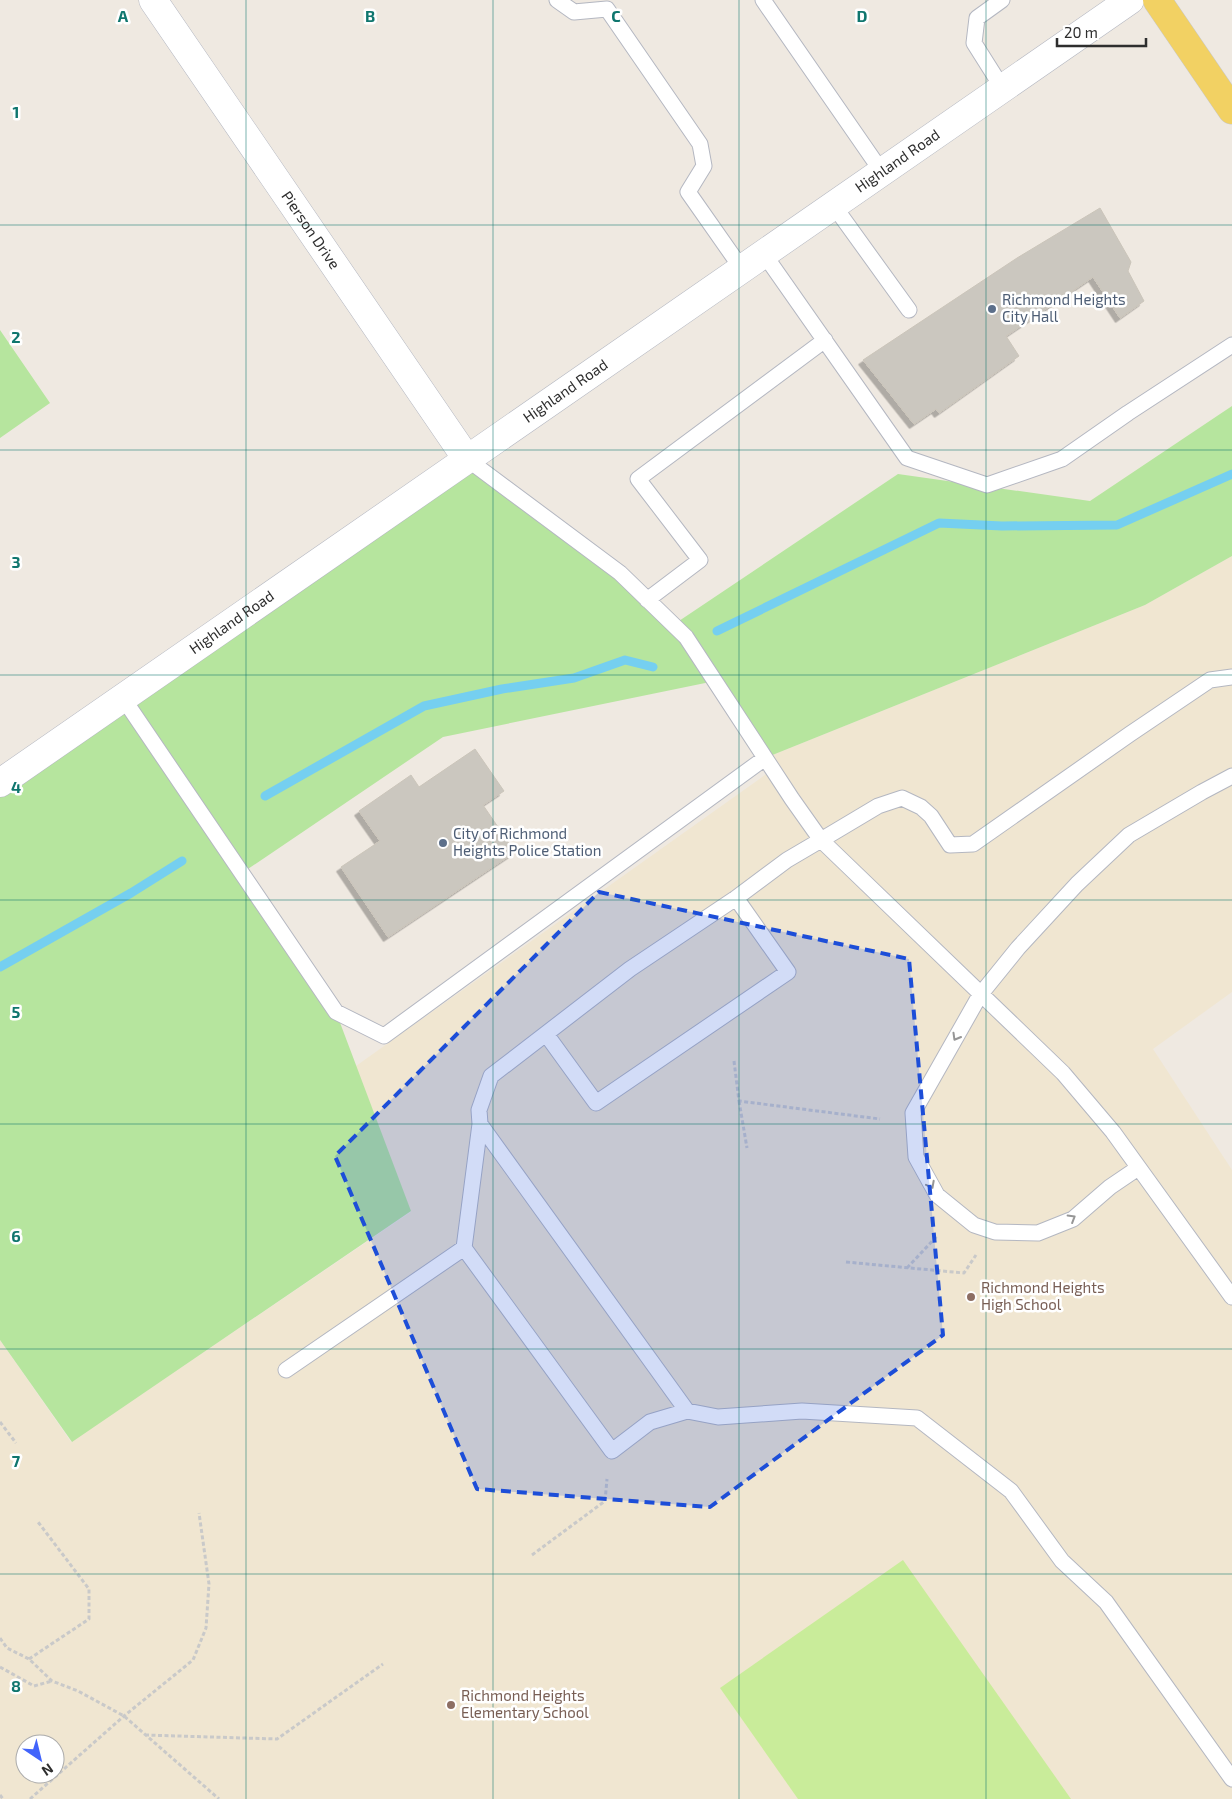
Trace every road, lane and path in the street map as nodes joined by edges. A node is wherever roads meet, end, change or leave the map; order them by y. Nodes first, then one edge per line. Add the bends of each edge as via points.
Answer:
1 (153, 0) edge
2 (557, 0) edge
3 (763, 0) edge
4 (1002, 0) edge
5 (1130, 0) edge
6 (1157, 0) edge
7 (1003, 89) junction
8 (1228, 95) edge
9 (882, 172) junction
10 (834, 206) junction
11 (764, 254) junction
12 (742, 269) junction
13 (909, 310) dead end
14 (825, 340) junction
15 (1232, 345) edge
16 (467, 460) junction
17 (647, 600) junction
18 (1232, 677) edge
19 (123, 698) junction
20 (765, 758) junction
21 (1232, 776) edge
22 (0, 783) edge
23 (820, 840) junction
24 (736, 898) junction
25 (980, 995) junction
26 (546, 1034) junction
27 (734, 1061) dead end
28 (739, 1101) junction
29 (880, 1119) dead end
30 (480, 1124) junction
31 (747, 1148) dead end
32 (1138, 1168) junction
33 (938, 1235) dead end
34 (464, 1248) junction
35 (976, 1255) dead end
36 (846, 1262) dead end
37 (907, 1268) junction
38 (1232, 1297) edge
39 (286, 1370) dead end
40 (687, 1411) junction
41 (0, 1422) edge
42 (16, 1443) dead end
43 (607, 1479) dead end
44 (199, 1512) dead end
45 (38, 1522) dead end
46 (532, 1555) dead end
47 (0, 1638) edge
48 (29, 1659) junction
49 (382, 1664) dead end
50 (0, 1667) edge
51 (52, 1681) junction
52 (124, 1716) junction
53 (145, 1735) junction
54 (1232, 1779) edge
55 (0, 1795) edge
56 (3, 1799) edge
57 (30, 1799) edge
58 (219, 1799) edge

1 - 16 street, Pierson Drive
2 - 12 lane via 574,12 606,9 700,144 704,166 688,192
3 - 9 lane
4 - 7 lane via 977,18 974,43
5 - 7 street, Highland Road
6 - 8 main road
7 - 9 street, Highland Road
9 - 10 street, Highland Road
10 - 11 street, Highland Road
10 - 13 lane
11 - 12 street, Highland Road
11 - 14 lane
12 - 16 street, Highland Road
14 - 15 lane via 907,458 986,485 1062,460
14 - 17 lane via 638,479 700,560
16 - 17 lane via 620,573
16 - 19 street, Highland Road
17 - 20 lane via 686,637
18 - 23 lane via 1210,680 973,844 950,845 931,816 902,798 878,806
19 - 20 lane via 336,1012 384,1036
19 - 22 street, Highland Road
20 - 23 lane
21 - 25 lane via 1129,835 1077,884
23 - 24 lane
23 - 25 lane
24 - 26 lane via 630,970
24 - 26 lane via 788,972 596,1103
25 - 32 lane via 1063,1073 1113,1132
25 -> 32 lane via 913,1113 916,1157 937,1195 974,1225 996,1232 1038,1233 1073,1219
26 - 30 lane via 491,1076 479,1110
27 - 28 path
28 - 29 path
28 - 31 path
30 - 34 lane
30 - 40 lane
32 - 38 lane
33 - 37 path
34 - 39 lane
34 - 40 lane via 612,1451 650,1422
35 - 37 path via 964,1273
36 - 37 path
40 - 54 lane via 718,1417 802,1412 917,1418 1011,1491 1062,1561 1106,1602
41 - 42 path
43 - 46 path via 604,1501
44 - 52 path via 209,1584 206,1628 193,1660
45 - 48 path via 89,1589 89,1619
47 - 48 path via 7,1648
48 - 51 path
49 - 53 path via 277,1739
50 - 51 path via 34,1686
51 - 52 path
52 - 53 path
52 - 57 path
53 - 58 path
55 - 56 path

